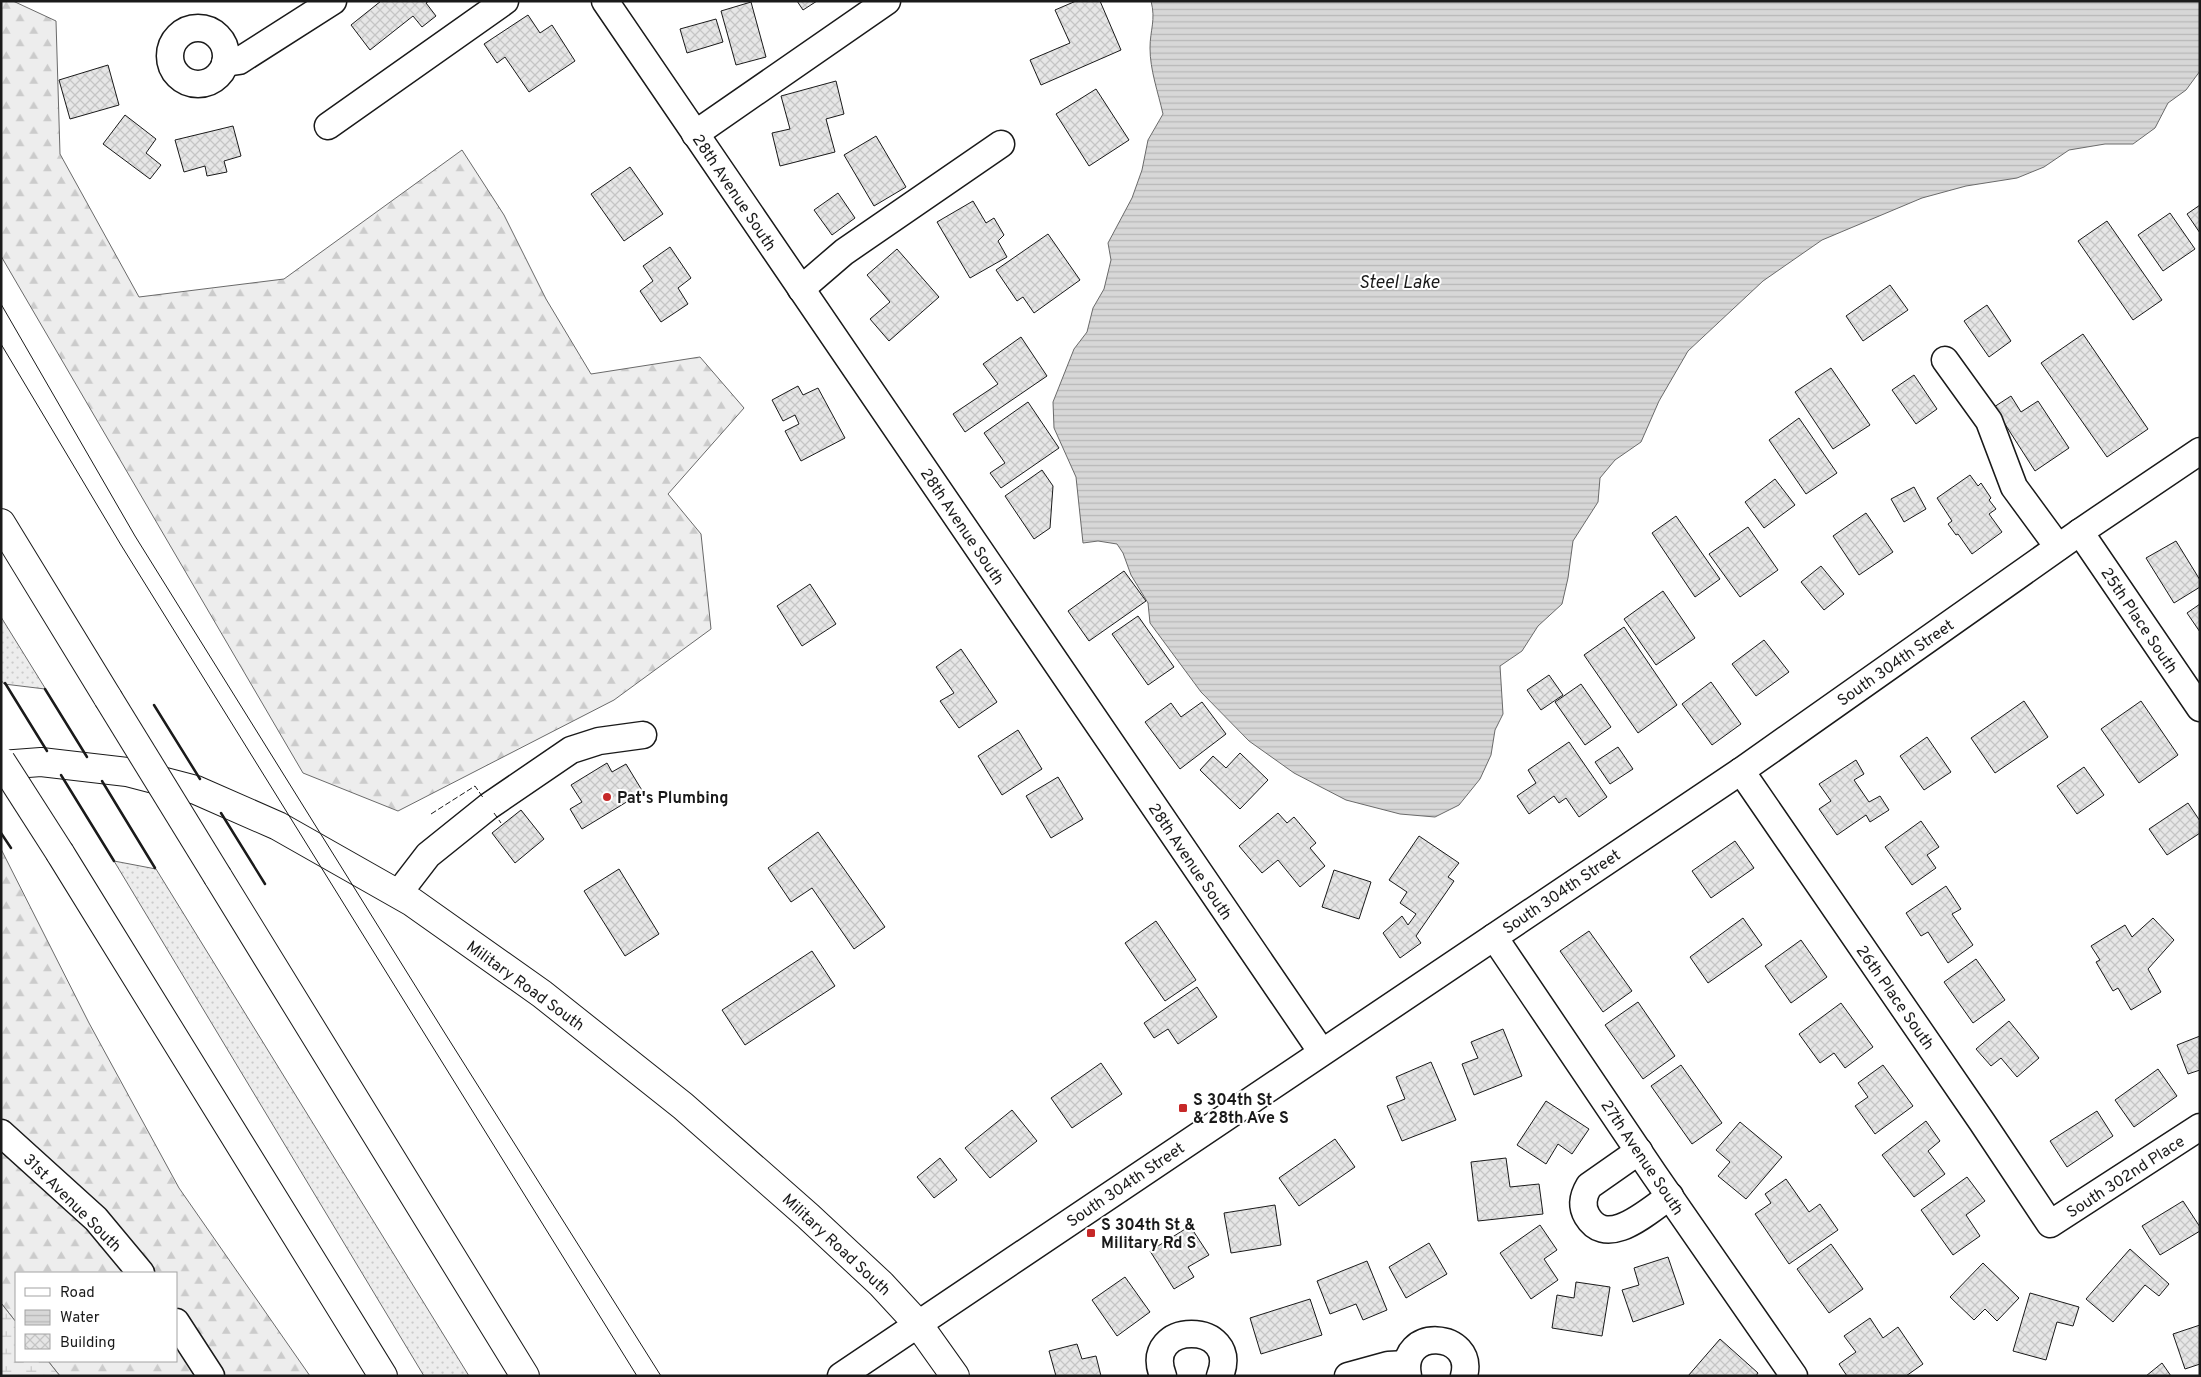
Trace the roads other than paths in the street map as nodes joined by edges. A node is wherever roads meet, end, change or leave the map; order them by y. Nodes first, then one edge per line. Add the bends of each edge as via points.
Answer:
1 (333, 1) edge
2 (505, 1) edge
3 (604, 1) edge
4 (888, 1) edge
5 (225, 63) dead end
6 (328, 126) dead end
7 (695, 134) junction
8 (1001, 144) dead end
9 (801, 289) junction
10 (1945, 360) dead end
11 (2200, 451) edge
12 (1, 523) edge
13 (2080, 532) junction
14 (2058, 547) junction
15 (2200, 708) edge
16 (643, 735) dead end
17 (1, 761) edge
18 (1, 765) edge
19 (1741, 770) junction
20 (398, 894) junction
21 (1494, 937) junction
22 (1321, 1051) junction
23 (2200, 1127) edge
24 (1, 1133) edge
25 (1639, 1151) junction
26 (1670, 1196) junction
27 (2050, 1224) joint
28 (141, 1272) edge
29 (918, 1324) junction
30 (178, 1325) edge
31 (1408, 1370) edge
32 (1465, 1375) edge
33 (212, 1376) edge
34 (383, 1376) edge
35 (525, 1376) edge
36 (841, 1376) edge
37 (955, 1376) edge
38 (1163, 1376) edge
39 (1220, 1376) edge
40 (1348, 1376) edge
41 (1794, 1376) edge

1 - 5 street via 239,61
2 - 6 street
3 - 7 street, 28th Avenue South
4 - 7 street
7 - 9 street, 28th Avenue South
8 - 9 street via 844,252
9 - 22 street, 28th Avenue South
10 - 14 street via 1989,421 2014,487
11 - 13 street, South 304th Street
12 - 35 main road, bridge
13 - 14 street, South 304th Street
13 - 15 street, 25th Place South
14 - 19 street, South 304th Street
16 - 20 street via 599,741 571,750 489,806 428,855
17 - 34 main road, bridge
18 - 20 main road, Military Road South via 41,762 127,772 196,790 278,826
19 - 21 street, South 304th Street
19 - 27 street, 26th Place South
20 - 29 main road, Military Road South via 542,994 683,1106 854,1258
21 - 22 street, South 304th Street
21 - 25 street, 27th Avenue South
22 - 29 street, South 304th Street
23 - 27 street, South 302nd Place
24 - 28 street, 31st Avenue South via 96,1219
25 - 26 street, 27th Avenue South
25 - 26 street via 1589,1186 1584,1194 1584,1204 1591,1222 1608,1230 1624,1228
26 - 41 street, 27th Avenue South
29 - 36 street, South 304th Street
29 - 37 main road, Military Road South
30 - 33 street
31 - 32 street via 1410,1355 1421,1344 1435,1339 1444,1340 1460,1352
31 - 40 street via 1372,1368
38 - 39 street via 1163,1350 1169,1342 1188,1332 1208,1337 1216,1344 1222,1353

